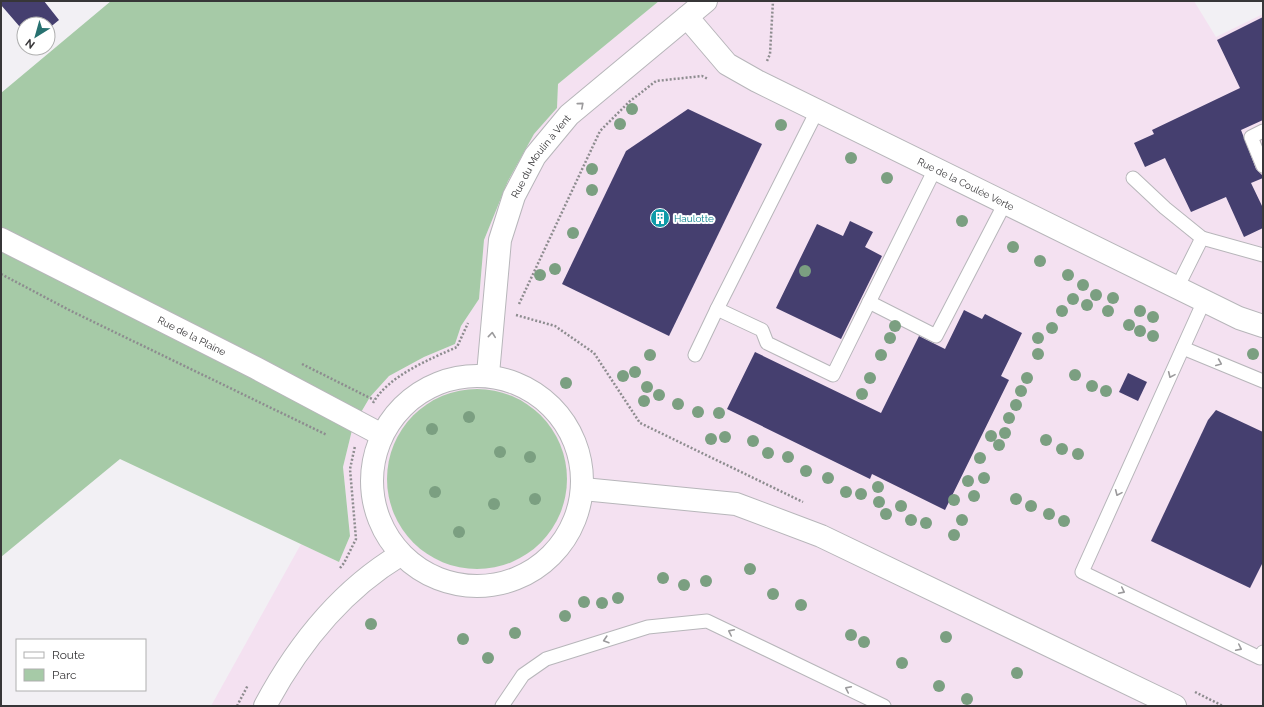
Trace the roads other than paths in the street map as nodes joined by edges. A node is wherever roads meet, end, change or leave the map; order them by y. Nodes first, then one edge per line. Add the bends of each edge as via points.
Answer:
1 (706, 1) edge
2 (687, 17) junction
3 (817, 111) junction
4 (1263, 130) edge
5 (1263, 166) edge
6 (935, 169) junction
7 (1133, 178) dead end
8 (1005, 203) junction
9 (1202, 238) junction
10 (1, 239) edge
11 (1263, 256) edge
12 (1177, 288) junction
13 (1204, 301) junction
14 (870, 302) junction
15 (717, 309) junction
16 (1263, 326) edge
17 (1183, 348) junction
18 (695, 355) dead end
19 (488, 374) junction
20 (1263, 381) edge
21 (382, 434) junction
22 (583, 489) junction
23 (400, 554) junction
24 (1262, 657) edge
25 (265, 706) edge
26 (502, 706) edge
27 (884, 706) edge
28 (1175, 706) edge

1 - 2 street, Rue du Moulin à Vent
2 - 3 street, Rue de la Coulée Verte via 727,64
19 -> 2 street, Rue du Moulin à Vent via 500,240 514,196 536,156 569,115
3 - 6 street, Rue de la Coulée Verte
3 - 15 lane
4 - 5 lane via 1250,137
6 - 8 street, Rue de la Coulée Verte
6 - 14 lane
7 - 9 lane
8 - 12 street, Rue de la Coulée Verte
8 - 14 lane via 936,336
9 - 11 lane
9 - 12 lane
10 - 21 street, Rue de la Plaine
12 - 13 street, Rue de la Coulée Verte
13 - 16 street, Rue de la Coulée Verte
13 - 17 lane
14 - 15 lane via 833,375 767,343 762,330
15 - 18 lane
17 -> 20 lane
17 -> 24 lane via 1082,572
19 - 21 street via 452,378 423,390 399,409
19 - 22 street via 516,383 545,400 567,425 580,456
21 - 23 street via 372,466 372,498 382,528
22 - 23 street via 574,523 556,552 529,574 516,579 496,586 461,586 428,575
22 - 28 street via 736,504 821,536
23 - 25 street via 359,583 314,631
27 -> 26 lane via 707,621 648,627 546,659 523,675

